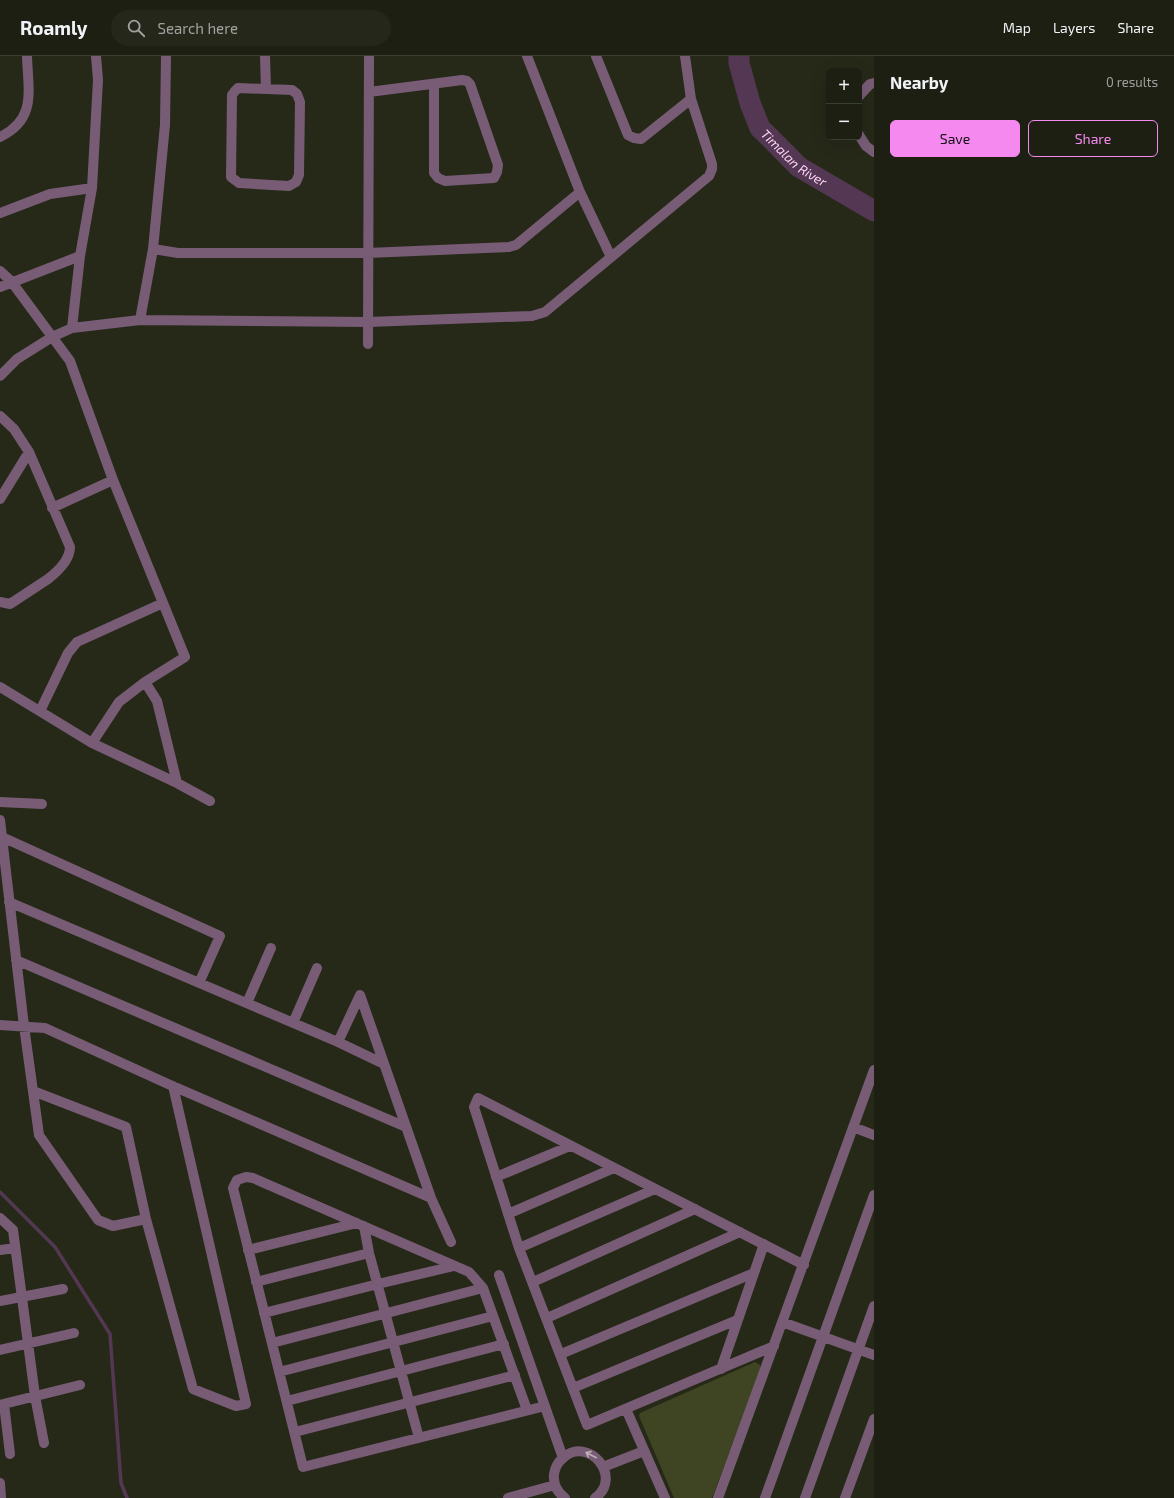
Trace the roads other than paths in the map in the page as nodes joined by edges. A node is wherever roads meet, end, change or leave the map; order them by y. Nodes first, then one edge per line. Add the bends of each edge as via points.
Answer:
1 (27, 56) edge
2 (96, 56) edge
3 (166, 56) edge
4 (265, 56) edge
5 (369, 56) edge
6 (527, 56) edge
7 (596, 56) edge
8 (685, 56) edge
9 (874, 83) edge
10 (434, 84) junction
11 (266, 89) junction
12 (369, 92) junction
13 (862, 93) edge
14 (691, 99) junction
15 (0, 137) edge
16 (862, 140) edge
17 (874, 152) edge
18 (92, 188) junction
19 (580, 192) junction
20 (0, 213) edge
21 (153, 249) junction
22 (368, 253) junction
23 (80, 256) junction
24 (611, 257) junction
25 (0, 271) edge
26 (11, 281) junction
27 (0, 287) edge
28 (140, 320) junction
29 (368, 322) junction
30 (72, 328) junction
31 (52, 337) junction
32 (368, 344) dead end
33 (0, 376) edge
34 (0, 416) edge
35 (29, 452) junction
36 (113, 480) junction
37 (0, 499) edge
38 (52, 508) junction
39 (0, 602) edge
40 (163, 603) junction
41 (146, 682) junction
42 (0, 687) edge
43 (40, 711) junction
44 (92, 743) junction
45 (177, 783) junction
46 (210, 801) dead end
47 (0, 802) edge
48 (42, 804) dead end
49 (0, 820) edge
50 (2, 837) junction
51 (9, 902) junction
52 (271, 948) dead end
53 (16, 960) junction
54 (317, 968) dead end
55 (199, 983) junction
56 (247, 1003) junction
57 (293, 1023) junction
58 (0, 1025) edge
59 (24, 1026) junction
60 (338, 1042) junction
61 (384, 1064) junction
62 (874, 1070) edge
63 (173, 1086) junction
64 (33, 1091) junction
65 (406, 1127) junction
66 (853, 1127) junction
67 (874, 1135) edge
68 (570, 1146) junction
69 (614, 1168) junction
70 (496, 1177) junction
71 (655, 1189) junction
72 (874, 1195) edge
73 (432, 1198) junction
74 (695, 1209) junction
75 (508, 1214) junction
76 (0, 1218) edge
77 (146, 1219) junction
78 (360, 1224) junction
79 (740, 1232) junction
80 (452, 1242) dead end
81 (764, 1244) junction
82 (15, 1248) junction
83 (519, 1248) junction
84 (0, 1250) edge
85 (248, 1250) junction
86 (369, 1253) junction
87 (804, 1265) junction
88 (454, 1266) junction
89 (754, 1273) junction
90 (499, 1275) dead end
91 (256, 1282) junction
92 (532, 1282) junction
93 (378, 1284) junction
94 (483, 1288) junction
95 (63, 1289) dead end
96 (21, 1296) junction
97 (0, 1301) edge
98 (874, 1306) edge
99 (264, 1313) junction
100 (385, 1313) junction
101 (493, 1316) junction
102 (547, 1318) junction
103 (738, 1320) junction
104 (782, 1322) junction
105 (74, 1333) dead end
106 (823, 1337) junction
107 (393, 1342) junction
108 (272, 1343) junction
109 (27, 1344) junction
110 (504, 1344) junction
111 (774, 1346) junction
112 (0, 1350) edge
113 (858, 1350) junction
114 (561, 1354) junction
115 (874, 1355) edge
116 (721, 1369) junction
117 (401, 1371) junction
118 (279, 1372) junction
119 (515, 1375) junction
120 (80, 1385) dead end
121 (573, 1388) junction
122 (35, 1396) junction
123 (287, 1401) junction
124 (409, 1402) junction
125 (2, 1404) edge
126 (545, 1406) junction
127 (626, 1409) junction
128 (527, 1410) junction
129 (874, 1419) edge
130 (295, 1432) junction
131 (419, 1438) junction
132 (44, 1443) dead end
133 (644, 1451) junction
134 (10, 1454) dead end
135 (563, 1458) junction
136 (603, 1467) junction
137 (0, 1483) edge
138 (555, 1485) junction
139 (661, 1497) edge
140 (1, 1498) edge
141 (508, 1498) edge
142 (565, 1498) edge
143 (595, 1498) edge
144 (718, 1498) edge
145 (765, 1498) edge
146 (805, 1498) edge
147 (846, 1498) edge

1 - 15 street via 26,114 15,128
2 - 18 street via 98,80
3 - 21 street via 165,125
4 - 11 street
5 - 12 street
6 - 19 street
7 - 14 street via 628,135 634,138 641,139
8 - 14 street
9 - 13 street
10 - 10 street via 462,80 470,84 498,165 494,178 445,180 438,178 434,173
10 - 12 street
11 - 11 street via 238,88 232,95 231,176 240,183 289,186 296,182 299,176 300,102 292,90
12 - 22 street
14 - 24 street via 712,164 709,176
16 - 17 street
18 - 20 street via 50,194
18 - 23 street
19 - 22 street via 516,245
19 - 24 street
21 - 22 street via 178,252
21 - 28 street
22 - 29 street
23 - 26 street
23 - 30 street
24 - 29 street via 540,315
25 - 26 street
26 - 27 street
26 - 31 street
28 - 29 street
28 - 30 street
29 - 32 street
30 - 31 street
31 - 33 street via 17,359
31 - 36 street via 70,361
34 - 35 street via 14,429
35 - 37 street
35 - 38 street
36 - 38 street
36 - 40 street
38 - 39 street via 70,547 67,559 53,575 10,604
40 - 41 street via 185,657
40 - 43 street via 77,642 68,653
41 - 44 street via 119,702
41 - 45 street via 157,701
42 - 43 street
43 - 44 street
44 - 45 street
45 - 46 street
47 - 48 street
49 - 50 street
50 - 51 street
50 - 55 street via 220,936
51 - 53 street
51 - 55 street
52 - 56 street
53 - 59 street
53 - 65 street
54 - 57 street
55 - 56 street
56 - 57 street
57 - 60 street
58 - 59 street
59 - 63 street via 45,1028
59 - 64 street
60 - 61 street
60 - 61 street via 360,994
61 - 65 street
62 - 66 street
63 - 73 street
63 - 77 street via 246,1404 236,1406 193,1389
64 - 77 street via 126,1127
64 - 77 street via 38,1135 98,1220 113,1226
65 - 73 street
66 - 67 street
66 - 87 street
68 - 69 street
68 - 70 street
68 - 70 street via 478,1098 474,1107
69 - 71 street
69 - 75 street
70 - 75 street
71 - 74 street
71 - 83 street
72 - 106 street
73 - 80 street
74 - 79 street
74 - 92 street
75 - 83 street
76 - 82 street via 13,1230
78 - 85 street
78 - 85 street via 253,1178 242,1177 233,1188
78 - 86 street
78 - 88 street
79 - 81 street
79 - 102 street
81 - 87 street
81 - 89 street
82 - 84 street
82 - 96 street
83 - 92 street
85 - 91 street
86 - 91 street
86 - 93 street
87 - 104 street
88 - 93 street
88 - 94 street via 469,1272
89 - 103 street
89 - 114 street
90 - 126 street
91 - 99 street
92 - 102 street
93 - 99 street
93 - 100 street
94 - 100 street
94 - 101 street
95 - 96 street
96 - 97 street
96 - 109 street
98 - 113 street
99 - 108 street
100 - 107 street
100 - 108 street
101 - 107 street
101 - 110 street
102 - 114 street
103 - 116 street
103 - 121 street
104 - 106 street
104 - 111 street
105 - 109 street
106 - 113 street
106 - 145 street
107 - 117 street
107 - 118 street
108 - 118 street
109 - 112 street
109 - 122 street
110 - 117 street
110 - 119 street
111 - 116 street
111 - 144 street
113 - 115 street
113 - 146 street
114 - 121 street
116 - 127 street
117 - 123 street
117 - 124 street
118 - 123 street
119 - 124 street
119 - 128 street
120 - 122 street
121 - 127 street via 587,1425
122 - 125 street
122 - 132 street
123 - 130 street
124 - 130 street
124 - 131 street
125 - 134 street
126 - 128 street
126 - 135 street
127 - 133 street
128 - 131 street
129 - 147 street
130 - 131 street via 303,1467
133 - 136 street
133 - 139 street
136 -> 135 street via 595,1457 583,1452 570,1453
135 - 138 street via 554,1472
136 - 143 street via 604,1486
137 - 140 street
138 - 141 street
138 - 142 street

